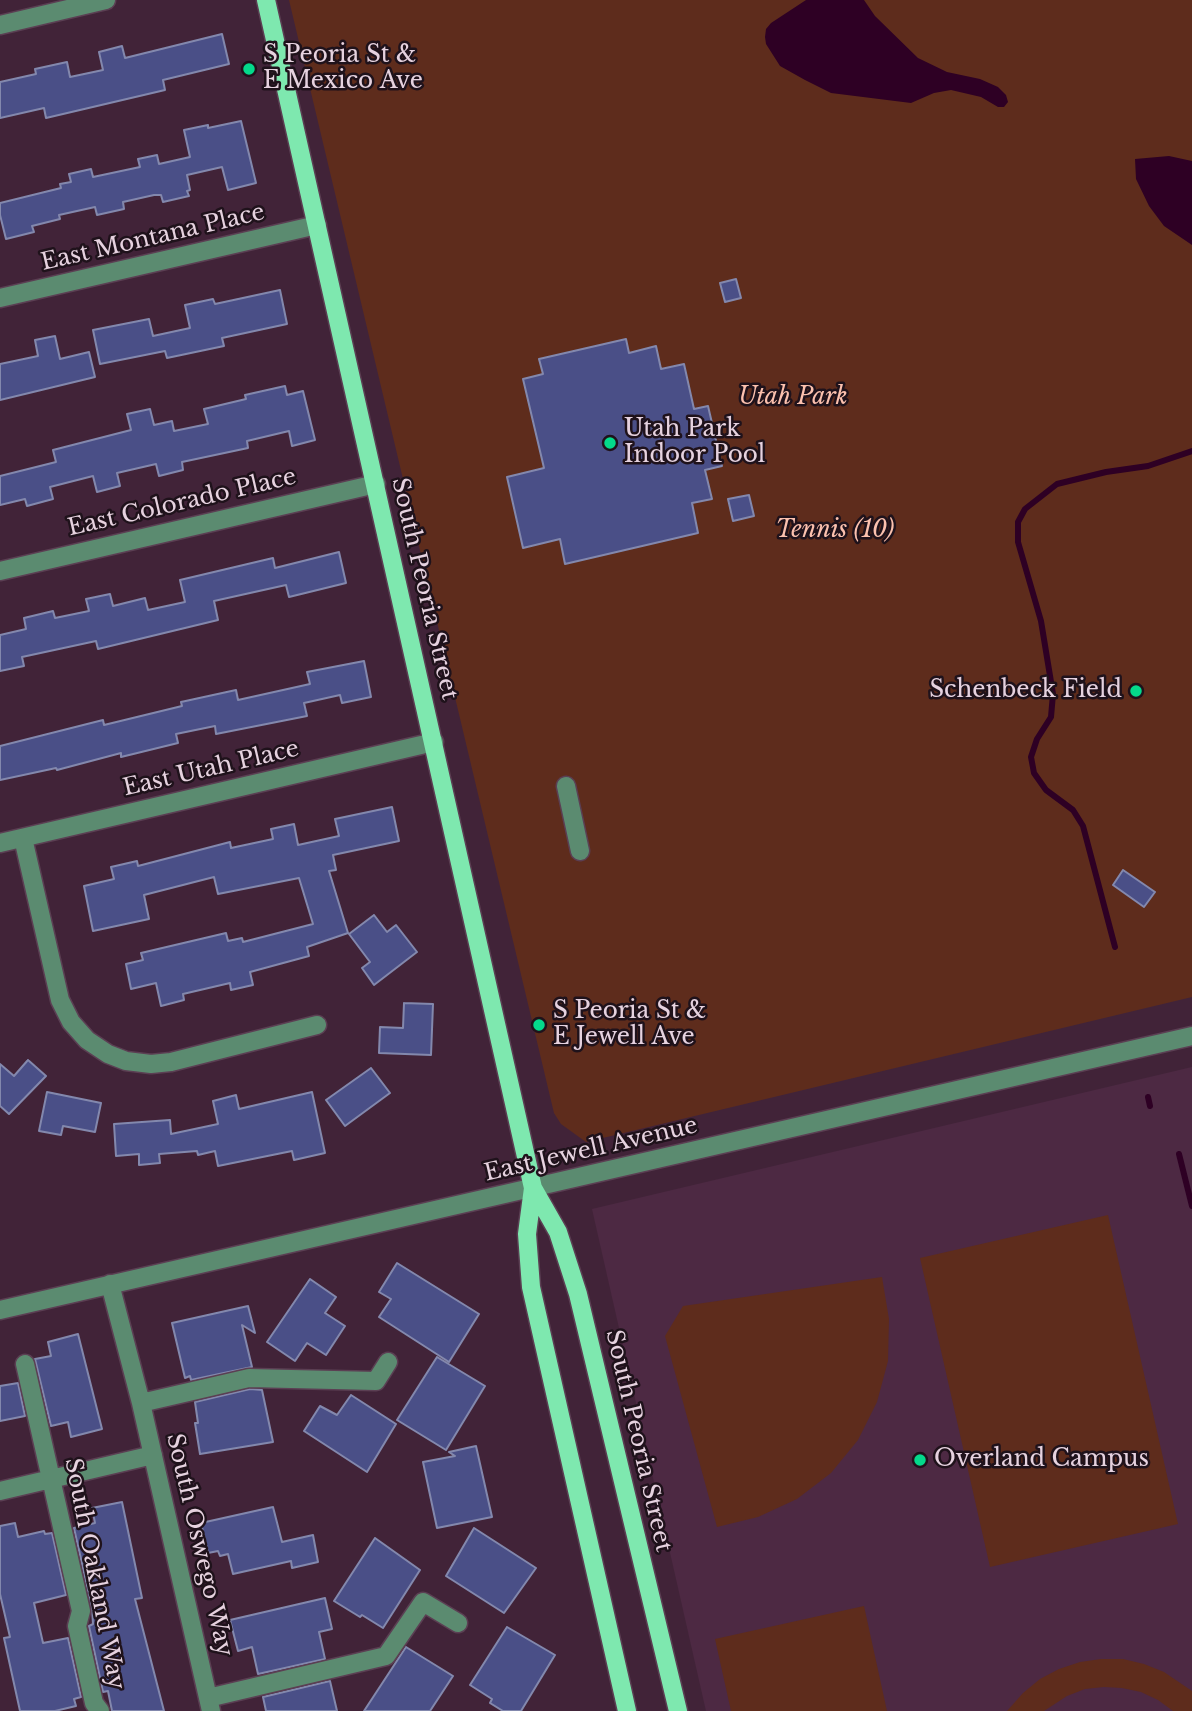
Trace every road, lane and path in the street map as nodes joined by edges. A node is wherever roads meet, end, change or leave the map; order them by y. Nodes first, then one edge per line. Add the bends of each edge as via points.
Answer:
1 (106, 0) edge
2 (266, 0) edge
3 (0, 25) edge
4 (317, 225) junction
5 (0, 298) edge
6 (376, 484) junction
7 (0, 571) edge
8 (434, 742) junction
9 (566, 786) dead end
10 (23, 838) junction
11 (0, 843) edge
12 (580, 851) dead end
13 (317, 1025) dead end
14 (1192, 1036) edge
15 (533, 1188) junction
16 (110, 1284) junction
17 (0, 1310) edge
18 (388, 1362) dead end
19 (25, 1364) dead end
20 (141, 1403) junction
21 (153, 1455) junction
22 (50, 1480) junction
23 (0, 1491) edge
24 (458, 1623) dead end
25 (210, 1704) edge
26 (100, 1711) edge
27 (627, 1711) edge
28 (678, 1711) edge

1 - 3 street
2 - 4 main road, South Peoria Street
4 - 5 street, East Montana Place
4 - 6 main road, South Peoria Street
6 - 7 street, East Colorado Place
6 - 8 main road, South Peoria Street
8 - 10 street, East Utah Place
8 - 15 main road, South Peoria Street
9 - 12 street
10 - 11 street, East Utah Place
10 - 13 street via 60,1000 71,1022 108,1054 127,1061 171,1062
14 - 15 street, East Jewell Avenue
15 - 16 street, East Jewell Avenue
15 - 27 main road, South Peoria Street via 527,1234 531,1287
15 - 28 main road, South Peoria Street via 558,1232 578,1294
16 - 17 street, East Jewell Avenue
16 - 20 street, South Oswego Way
18 - 20 street via 376,1381 249,1378
19 - 22 street, South Oakland Way
20 - 21 street, South Oswego Way
21 - 22 street
21 - 25 street, South Oswego Way
22 - 23 street
22 - 26 street, South Oakland Way via 81,1611 77,1626 94,1703
24 - 25 street, South Oswego Way via 423,1602 386,1656

